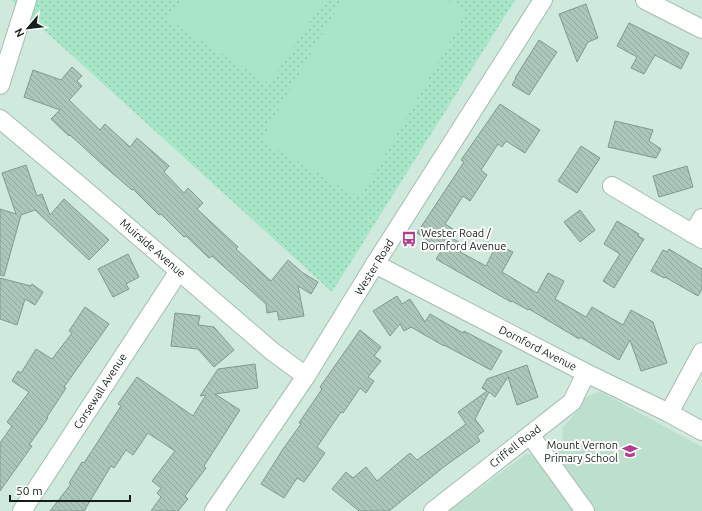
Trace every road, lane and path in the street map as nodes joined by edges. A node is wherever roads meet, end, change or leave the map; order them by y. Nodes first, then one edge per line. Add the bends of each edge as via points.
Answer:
1 (27, 0) edge
2 (543, 0) edge
3 (645, 0) edge
4 (702, 29) edge
5 (0, 85) edge
6 (0, 119) edge
7 (612, 186) dead end
8 (702, 218) edge
9 (697, 236) edge
10 (375, 264) junction
11 (180, 271) junction
12 (702, 352) edge
13 (586, 373) junction
14 (306, 376) junction
15 (669, 413) junction
16 (702, 431) edge
17 (530, 435) junction
18 (22, 511) edge
19 (214, 511) edge
20 (433, 511) edge
21 (586, 511) edge

1 - 5 street
2 - 10 street, Wester Road
3 - 4 street
6 - 11 street, Muirside Avenue
7 - 9 street
8 - 9 street
10 - 13 street, Dornford Avenue
10 - 14 street, Wester Road
11 - 14 street, Muirside Avenue via 273,352
11 - 18 street, Corsewall Avenue
12 - 15 street
13 - 15 street, Dornford Avenue
13 - 17 street, Criffell Road via 572,402
14 - 19 street, Wester Road
15 - 16 street, Dornford Avenue
17 - 20 street, Criffell Road
17 - 21 street

